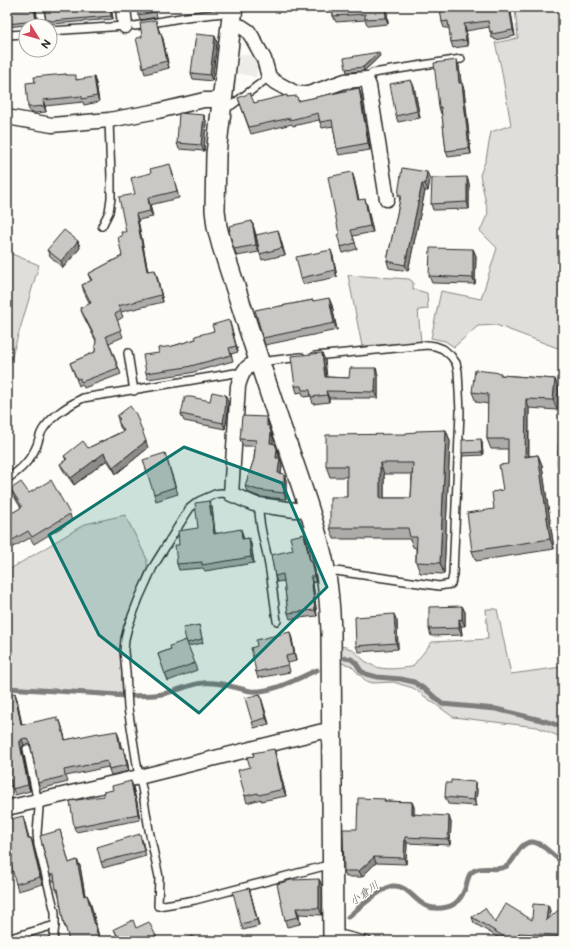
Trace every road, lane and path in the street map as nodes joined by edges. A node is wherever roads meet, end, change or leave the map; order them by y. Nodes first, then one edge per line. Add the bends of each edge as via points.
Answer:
1 (40, 7) edge
2 (123, 7) edge
3 (232, 15) edge
4 (41, 18) edge
5 (130, 26) junction
6 (58, 30) edge
7 (18, 34) edge
8 (7, 35) edge
9 (461, 59) dead end
10 (269, 76) junction
11 (366, 79) junction
12 (221, 105) junction
13 (7, 117) edge
14 (109, 120) junction
15 (387, 199) dead end
16 (102, 226) dead end
17 (128, 353) dead end
18 (259, 362) junction
19 (241, 375) junction
20 (134, 390) junction
21 (7, 479) edge
22 (231, 494) junction
23 (259, 505) junction
24 (309, 509) junction
25 (325, 572) junction
26 (277, 621) dead end
27 (332, 730) junction
28 (27, 749) dead end
29 (139, 777) junction
30 (38, 801) junction
31 (8, 806) edge
32 (333, 864) junction
33 (55, 925) junction
34 (333, 938) edge
35 (7, 939) edge
36 (53, 941) edge
37 (368, 941) edge

1 - 4 lane
2 - 5 street
3 - 5 lane via 224,13 186,17
3 - 10 street via 252,37 264,59
3 - 12 street
5 - 6 lane
7 - 8 lane
9 - 11 lane via 373,73
10 - 11 street via 295,93 303,94 345,81
10 - 12 lane via 232,105
11 - 15 street
12 - 14 street via 204,100
12 - 18 street via 216,154 217,227
13 - 14 street via 52,125
14 - 16 lane via 110,198
17 - 20 lane
18 - 19 street via 252,364
18 - 24 street
18 - 25 lane via 427,345 442,349 456,363 460,412 451,584 439,586 336,571
19 - 20 lane via 235,373
19 - 22 street via 238,386
20 - 21 lane via 83,398 66,407 43,429 29,461
22 - 23 street
22 - 29 lane via 215,494 190,508 153,567 128,627 124,652 128,708
23 - 24 street via 295,510
23 - 26 lane
24 - 25 street via 322,551
25 - 27 street via 330,601
27 - 29 street
27 - 32 street
28 - 30 lane
29 - 30 street
29 - 32 lane via 159,877 158,906 195,900
30 - 31 street
30 - 33 lane via 37,840 55,912
32 - 34 street
33 - 35 lane
33 - 36 lane
34 - 37 lane via 344,935

